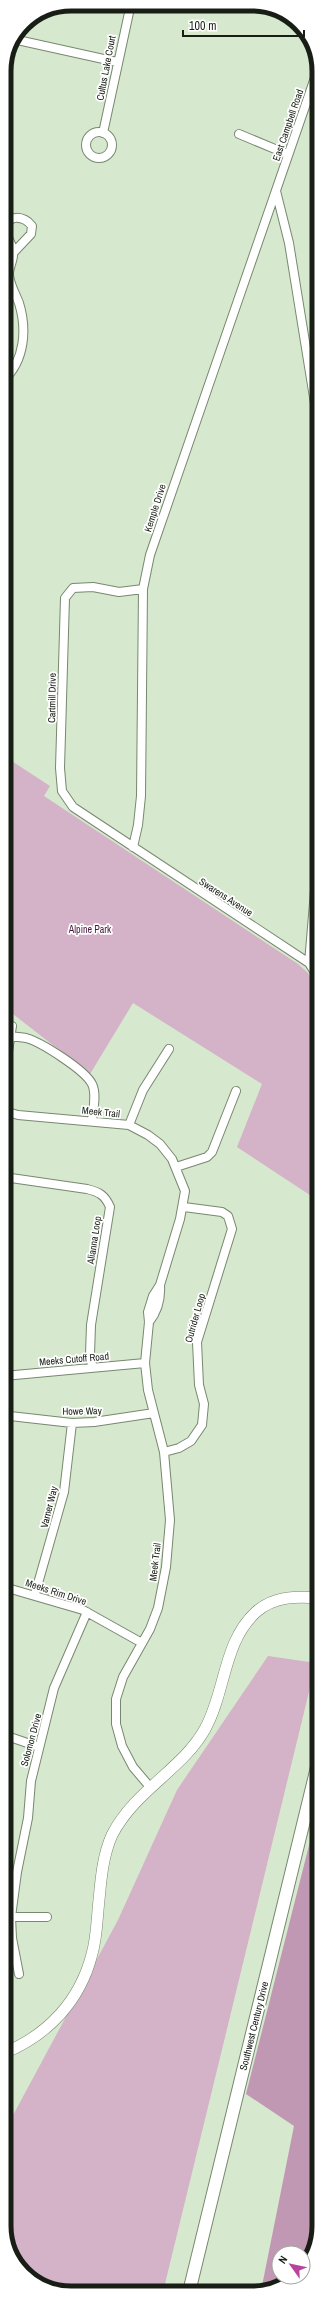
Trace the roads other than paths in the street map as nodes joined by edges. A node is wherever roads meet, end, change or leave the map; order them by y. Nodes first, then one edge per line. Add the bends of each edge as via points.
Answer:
1 (129, 11) edge
2 (20, 40) edge
3 (117, 62) junction
4 (312, 85) edge
5 (103, 133) dead end
6 (240, 134) dead end
7 (287, 154) junction
8 (276, 190) junction
9 (14, 252) dead end
10 (11, 265) edge
11 (11, 280) edge
12 (11, 370) edge
13 (312, 385) edge
14 (143, 589) junction
15 (133, 847) junction
16 (312, 927) edge
17 (309, 963) junction
18 (312, 968) edge
19 (12, 1026) dead end
20 (11, 1031) edge
21 (11, 1036) edge
22 (169, 1049) dead end
23 (236, 1091) dead end
24 (11, 1113) edge
25 (92, 1121) junction
26 (129, 1125) junction
27 (176, 1167) junction
28 (11, 1179) edge
29 (184, 1207) junction
30 (145, 1363) junction
31 (92, 1366) junction
32 (11, 1375) edge
33 (154, 1413) junction
34 (11, 1416) edge
35 (72, 1423) junction
36 (164, 1452) junction
37 (11, 1589) edge
38 (35, 1594) junction
39 (312, 1597) edge
40 (87, 1612) junction
41 (142, 1643) junction
42 (11, 1737) edge
43 (39, 1747) junction
44 (150, 1787) junction
45 (312, 1788) edge
46 (11, 1902) edge
47 (11, 1917) edge
48 (48, 1917) dead end
49 (11, 1933) edge
50 (19, 1974) dead end
51 (11, 2050) edge
52 (190, 2286) edge

1 - 3 street, Cultus Lake Court
2 - 3 street
3 - 5 street, Cultus Lake Court
4 - 7 street, East Campbell Road
6 - 7 street
7 - 8 street, East Campbell Road
8 - 13 street via 289,243
8 - 14 street, Kemple Drive via 170,493 150,555
9 - 10 street
11 - 12 street via 21,310 24,333 19,359
14 - 15 street, Kemple Drive via 141,796
14 - 15 street, Cartmill Drive via 119,592 93,587 73,588 68,592 63,605 60,768 62,791 73,807
15 - 17 street, Swarens Avenue
16 - 17 street
17 - 18 street
19 - 20 street
21 - 25 street via 26,1038 40,1044 85,1075 92,1084 94,1096
22 - 26 street via 143,1090
23 - 27 street via 212,1152 206,1157
24 - 25 street, Meek Trail
25 - 26 street, Meek Trail
26 - 27 street, Meek Trail via 160,1144
27 - 29 street, Meek Trail via 185,1191
28 - 31 street, Alianna Loop via 87,1188 97,1191 106,1198 110,1207 91,1326
29 - 30 street, Meek Trail via 160,1285 156,1314 149,1322
29 - 36 street, Outrider Loop via 222,1212 228,1216 232,1229 197,1342 199,1385 204,1404 203,1420 191,1441
30 - 31 street, Meeks Cutoff Road
30 - 33 street, Meek Trail
31 - 32 street, Meeks Cutoff Road
33 - 35 street, Howe Way
33 - 36 street, Meek Trail
34 - 35 street, Howe Way
35 - 38 street, Varner Way via 64,1492
36 - 41 street, Meek Trail via 170,1520 166,1567 158,1608
37 - 38 street, Meeks Rim Drive
38 - 40 street, Meeks Rim Drive
39 - 44 street via 295,1596 278,1600 257,1610 234,1643 205,1730 189,1751
40 - 41 street, Meeks Rim Drive
40 - 43 street, Solomon Drive via 54,1688
41 - 44 street, Meek Trail via 123,1677 116,1699 116,1724 122,1746 133,1767
42 - 43 street
43 - 46 street, Solomon Drive
44 - 51 street via 124,1816 112,1836 102,1875 93,1952 81,1985 53,2023 30,2041
45 - 52 main road, Southwest Century Drive
47 - 48 street
49 - 50 street, Solomon Drive

